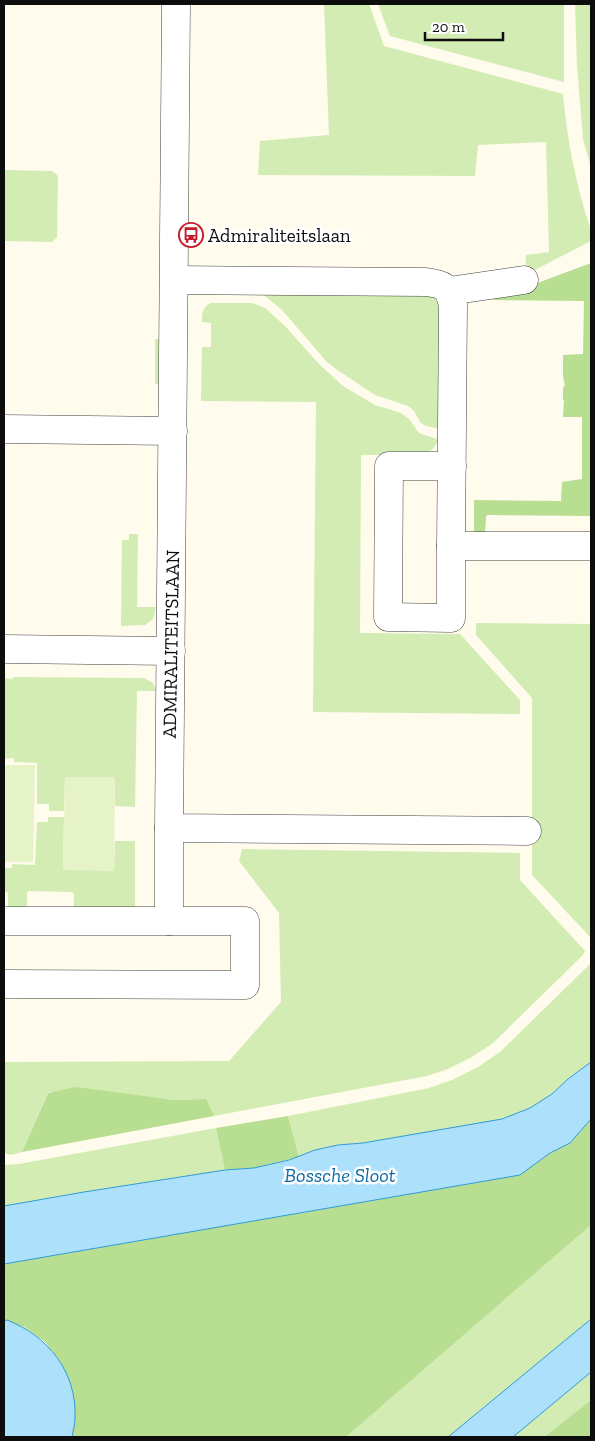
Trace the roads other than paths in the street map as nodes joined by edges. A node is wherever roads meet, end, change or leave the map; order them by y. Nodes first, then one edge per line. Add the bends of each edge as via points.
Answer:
1 (176, 4) edge
2 (175, 280) junction
3 (524, 280) dead end
4 (449, 291) junction
5 (4, 430) edge
6 (173, 432) junction
7 (452, 466) junction
8 (451, 546) junction
9 (591, 546) edge
10 (4, 649) edge
11 (172, 651) junction
12 (169, 828) junction
13 (527, 831) dead end
14 (169, 921) junction
15 (4, 922) edge
16 (4, 984) edge

1 - 2 street, ADMIRALITEITSLAAN
2 - 4 street via 426,282 441,284
2 - 6 street, ADMIRALITEITSLAAN
3 - 4 street
4 - 7 street via 453,305
5 - 6 street
6 - 11 street, ADMIRALITEITSLAAN
7 - 8 street
7 - 8 street via 389,466 388,618 451,618
8 - 9 street
10 - 11 street
11 - 12 street, ADMIRALITEITSLAAN
12 - 13 street
12 - 14 street, ADMIRALITEITSLAAN
14 - 15 street
14 - 16 street via 245,921 245,985

